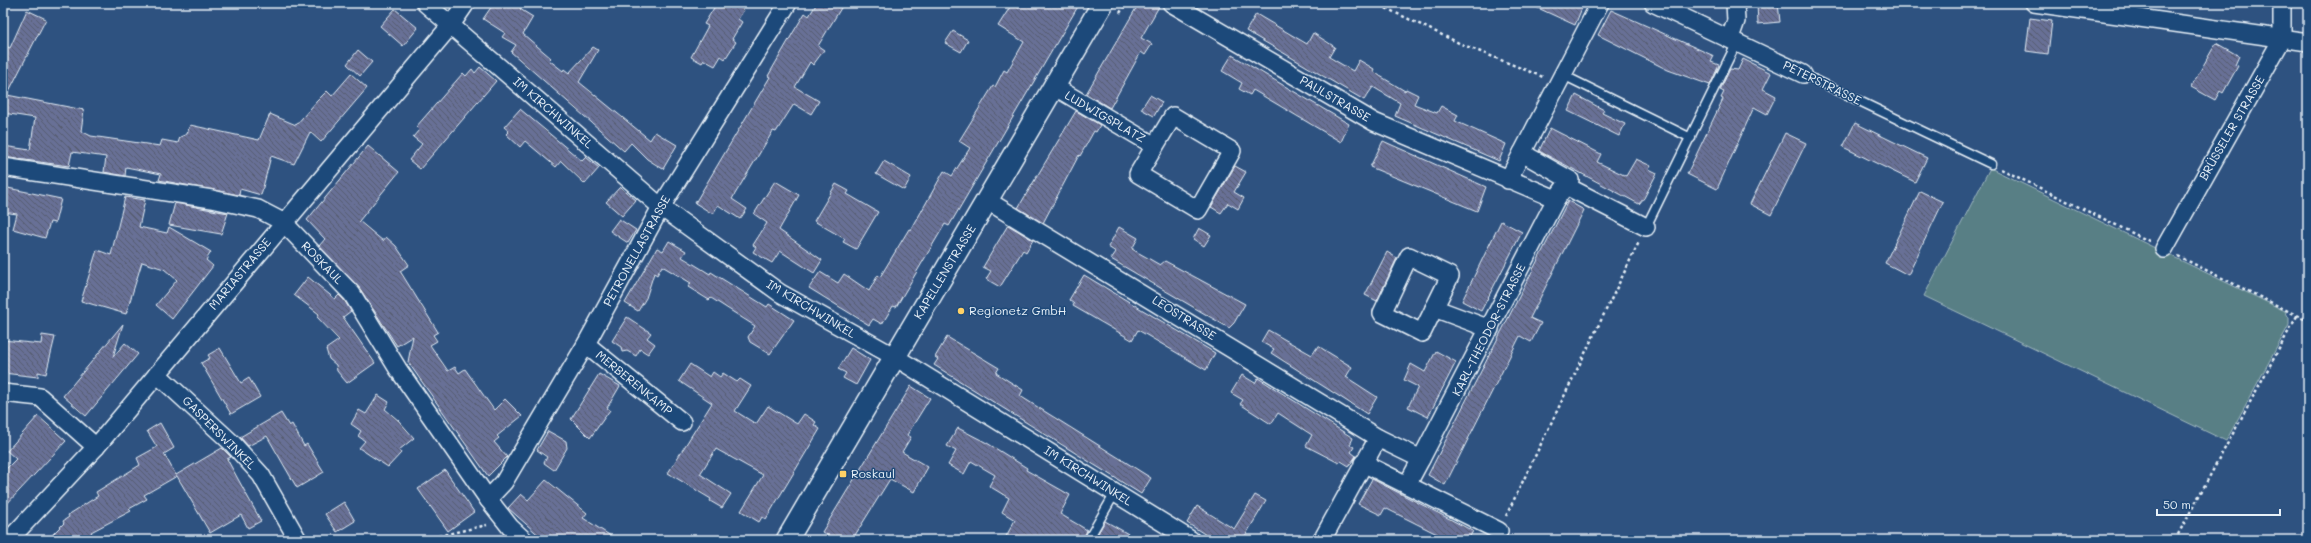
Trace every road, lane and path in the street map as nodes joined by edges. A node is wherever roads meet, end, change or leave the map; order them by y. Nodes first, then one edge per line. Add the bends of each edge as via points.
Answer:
1 (425, 3) edge
2 (466, 3) edge
3 (788, 3) edge
4 (1103, 3) edge
5 (1171, 3) edge
6 (1375, 3) edge
7 (1600, 3) edge
8 (1653, 3) edge
9 (1735, 3) edge
10 (2034, 3) edge
11 (2282, 3) edge
12 (451, 24) junction
13 (2282, 39) junction
14 (1734, 40) junction
15 (2308, 42) edge
16 (1803, 74) joint
17 (1561, 79) junction
18 (1055, 88) junction
19 (1691, 138) junction
20 (1155, 146) junction
21 (1522, 153) junction
22 (1991, 164) dead end
23 (3, 167) edge
24 (1508, 180) junction
25 (1566, 186) junction
26 (1556, 199) junction
27 (988, 201) junction
28 (661, 207) junction
29 (283, 222) junction
30 (1646, 227) junction
31 (2164, 249) dead end
32 (1434, 308) junction
33 (2298, 314) dead end
34 (1490, 329) junction
35 (586, 344) junction
36 (895, 357) junction
37 (157, 374) junction
38 (3, 393) edge
39 (682, 422) dead end
40 (1378, 438) junction
41 (96, 447) junction
42 (1421, 459) junction
43 (1363, 463) junction
44 (1407, 485) junction
45 (1115, 494) junction
46 (488, 499) junction
47 (507, 529) edge
48 (1499, 530) joint
49 (9, 540) edge
50 (298, 540) edge
51 (390, 540) edge
52 (406, 540) edge
53 (421, 540) edge
54 (524, 540) edge
55 (787, 540) edge
56 (1088, 540) edge
57 (1191, 540) edge
58 (1322, 540) edge
59 (2175, 540) edge

1 - 12 street, IM KIRCHWINKEL
2 - 12 street, MARIASTRASSE
3 - 28 street, PETRONELLASTRASSE
4 - 18 street, KAPELLENSTRASSE
5 - 24 street, PAULSTRASSE via 1374,122
6 - 17 path via 1461,44
7 - 17 street
8 - 14 street, PETERSTRASSE
9 - 14 street
10 - 13 street
11 - 13 street, BRÜSSELER STRASSE
12 - 28 street, IM KIRCHWINKEL
12 - 29 street, MARIASTRASSE
13 - 15 street
13 - 31 street, BRÜSSELER STRASSE
14 - 16 street, PETERSTRASSE
14 - 19 lane
16 - 22 lane, PETERSTRASSE
17 - 19 lane
17 - 21 street
18 - 20 street, LUDWIGSPLATZ
18 - 27 street, KAPELLENSTRASSE
19 - 30 lane
20 - 20 street, LUDWIGSPLATZ via 1173,116 1232,151 1198,210 1138,174
21 - 24 street
21 - 25 street via 1570,180
23 - 29 street, ROSKAUL via 212,199 258,209
24 - 26 street, PAULSTRASSE
25 - 26 street
25 - 30 street
26 - 34 street, KARL-THEODOR-STRASSE
27 - 36 street, KAPELLENSTRASSE
27 - 40 street, LEOSTRASSE
28 - 35 street, PETRONELLASTRASSE
28 - 36 street, IM KIRCHWINKEL via 780,293
29 - 37 street, MARIASTRASSE
29 - 46 street, ROSKAUL via 352,294 398,369
30 - 48 path
32 - 32 street via 1450,276 1409,256 1382,313 1422,333
32 - 34 street
33 - 59 path
34 - 42 street, KARL-THEODOR-STRASSE
35 - 39 street, MERBERENKAMP
35 - 46 street, PETRONELLASTRASSE via 504,482
36 - 45 street, IM KIRCHWINKEL
36 - 55 street, KAPELLENSTRASSE
37 - 41 street, MARIASTRASSE
37 - 50 street, GASPERSWINKEL via 232,443 261,475
38 - 41 street via 40,397
40 - 42 street, LEOSTRASSE
40 - 43 street
41 - 49 street, MARIASTRASSE
42 - 44 street
43 - 44 street
43 - 58 street
44 - 48 street
45 - 56 lane
45 - 57 street, IM KIRCHWINKEL
46 - 47 street, ROSKAUL
47 - 53 path
47 - 54 street, ROSKAUL
51 - 52 path via 395,537

